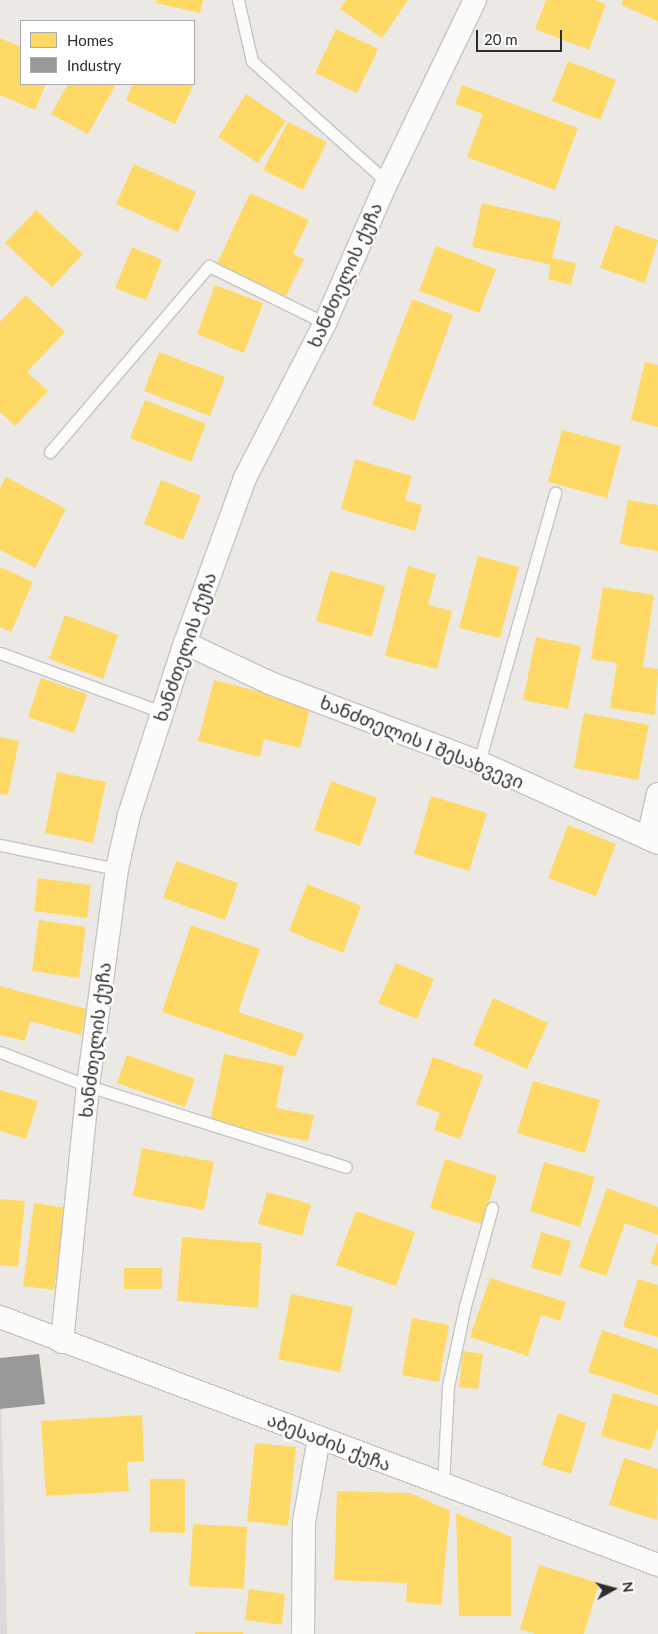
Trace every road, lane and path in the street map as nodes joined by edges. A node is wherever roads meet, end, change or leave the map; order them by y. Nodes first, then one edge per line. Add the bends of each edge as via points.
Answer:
1 (238, 0) edge
2 (475, 0) edge
3 (387, 182) junction
4 (325, 323) junction
5 (50, 452) dead end
6 (555, 494) dead end
7 (186, 643) junction
8 (0, 653) edge
9 (162, 712) junction
10 (479, 762) junction
11 (658, 794) edge
12 (653, 840) edge
13 (0, 845) edge
14 (117, 869) junction
15 (0, 1052) edge
16 (88, 1086) junction
17 (346, 1167) dead end
18 (492, 1208) dead end
19 (0, 1317) edge
20 (62, 1342) junction
21 (319, 1438) junction
22 (443, 1485) junction
23 (658, 1565) edge
24 (302, 1634) edge

1 - 3 lane via 252,60
2 - 3 street, ხანძთელის ქუჩა
3 - 4 street, ხანძთელის ქუჩა
4 - 5 lane via 209,266
4 - 7 street, ხანძთელის ქუჩა via 246,478
6 - 10 lane
7 - 9 street, ხანძთელის ქუჩა
7 - 10 street, ხანძთელის I შესახვევი via 270,683
8 - 9 lane
9 - 14 street, ხანძთელის ქუჩა via 129,815
10 - 12 street, ხანძთელის I შესახვევი
11 - 12 street
13 - 14 lane
14 - 16 street, ხანძთელის ქუჩა
15 - 16 lane
16 - 17 lane
16 - 20 street, ხანძთელის ქუჩა
18 - 22 lane via 465,1306 448,1386
19 - 20 street, აბესაძის ქუჩა
20 - 21 street, აბესაძის ქუჩა
21 - 22 street, აბესაძის ქუჩა
21 - 24 street via 304,1522
22 - 23 street, აბესაძის ქუჩა

